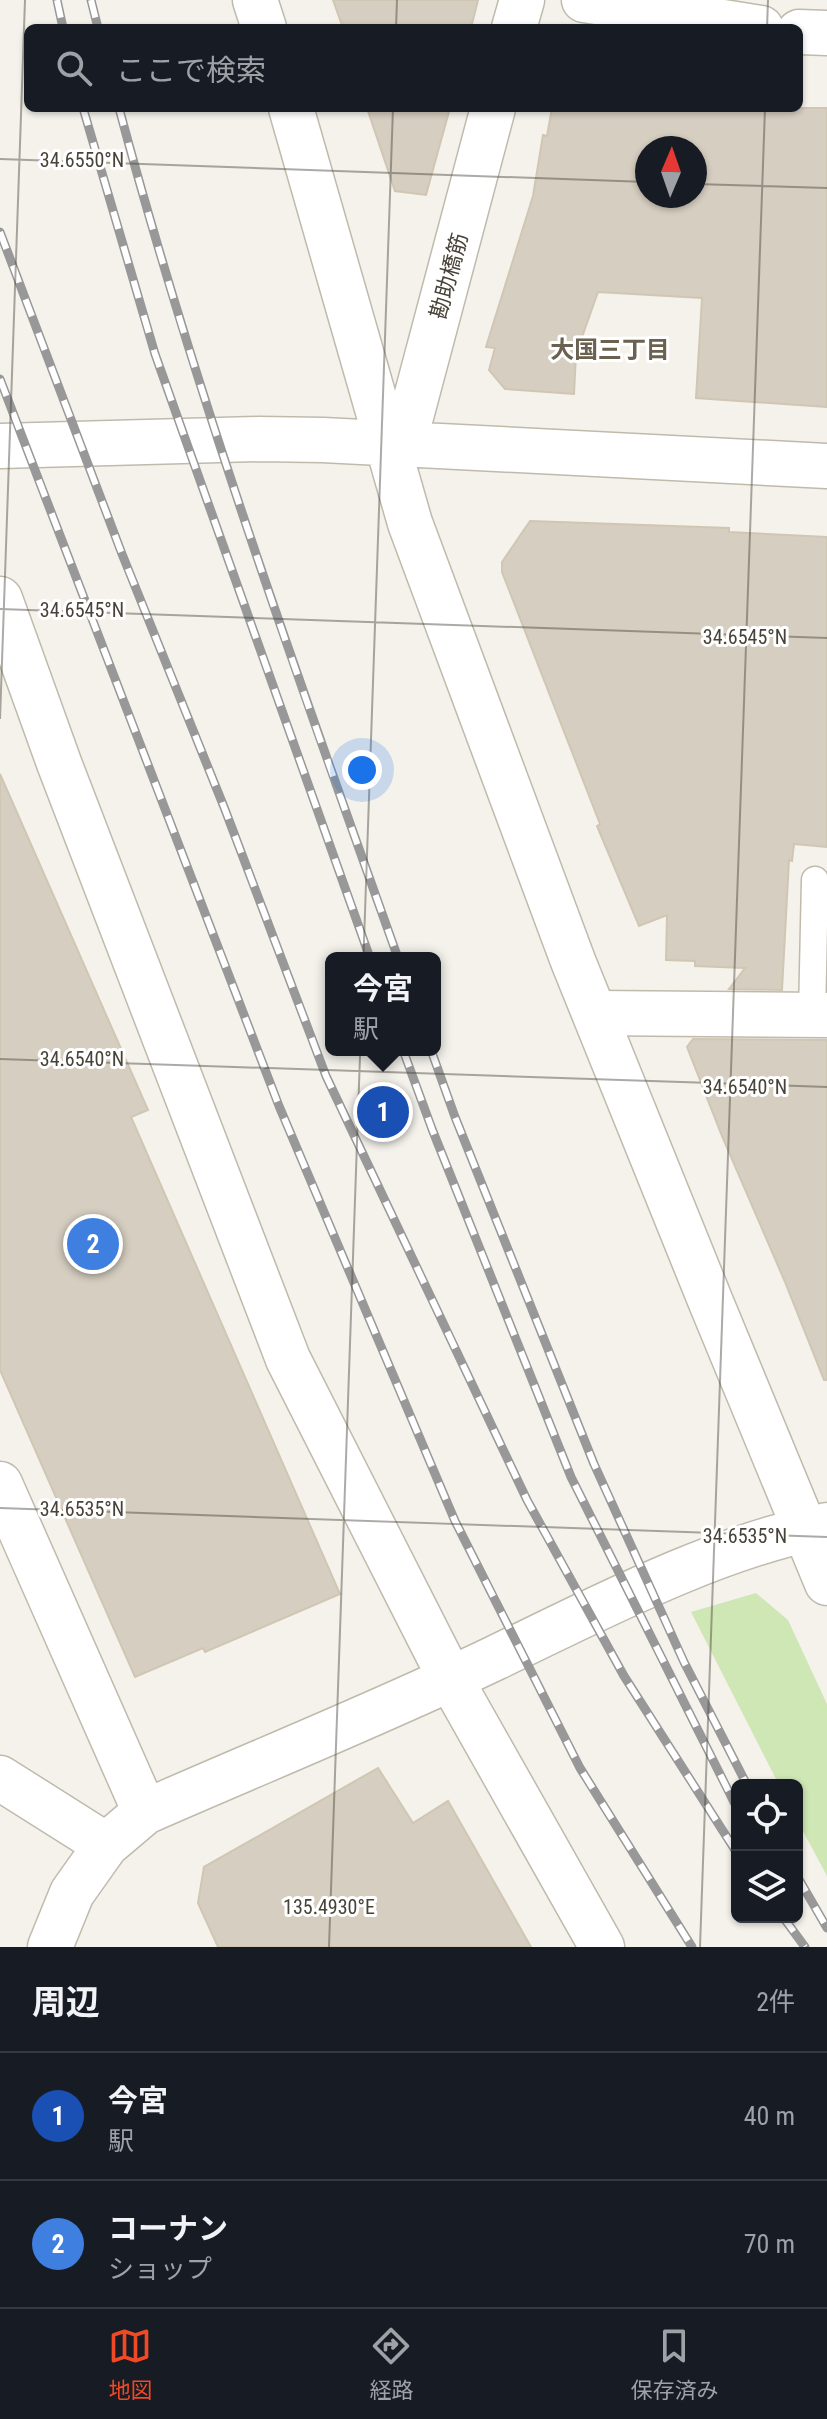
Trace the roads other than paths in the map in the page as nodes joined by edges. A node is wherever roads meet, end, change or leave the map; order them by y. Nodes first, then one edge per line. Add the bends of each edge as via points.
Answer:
1 (255, 0) edge
2 (522, 0) edge
3 (584, 0) edge
4 (263, 24) edge
5 (515, 24) edge
6 (736, 24) edge
7 (803, 32) edge
8 (827, 33) edge
9 (292, 112) edge
10 (492, 112) edge
11 (396, 443) junction
12 (0, 446) edge
13 (827, 466) edge
14 (0, 599) edge
15 (815, 880) dead end
16 (595, 1013) junction
17 (819, 1015) edge
18 (0, 1484) edge
19 (816, 1527) edge
20 (827, 1583) edge
21 (450, 1678) junction
22 (0, 1778) edge
23 (145, 1812) junction
24 (106, 1845) junction
25 (50, 1947) edge
26 (602, 1947) edge

1 - 4 street
2 - 5 street
3 - 6 street
7 - 8 street
9 - 11 street
10 - 11 street, 勘助橋筋
11 - 12 street via 259,439
11 - 13 street
11 - 16 street via 410,523
14 - 21 street via 288,1359
15 - 17 lane
16 - 17 street
16 - 19 street
18 - 23 street
19 - 20 street
19 - 21 street via 683,1570
21 - 23 street
21 - 26 street
22 - 24 street
23 - 24 street
24 - 25 street via 72,1893

